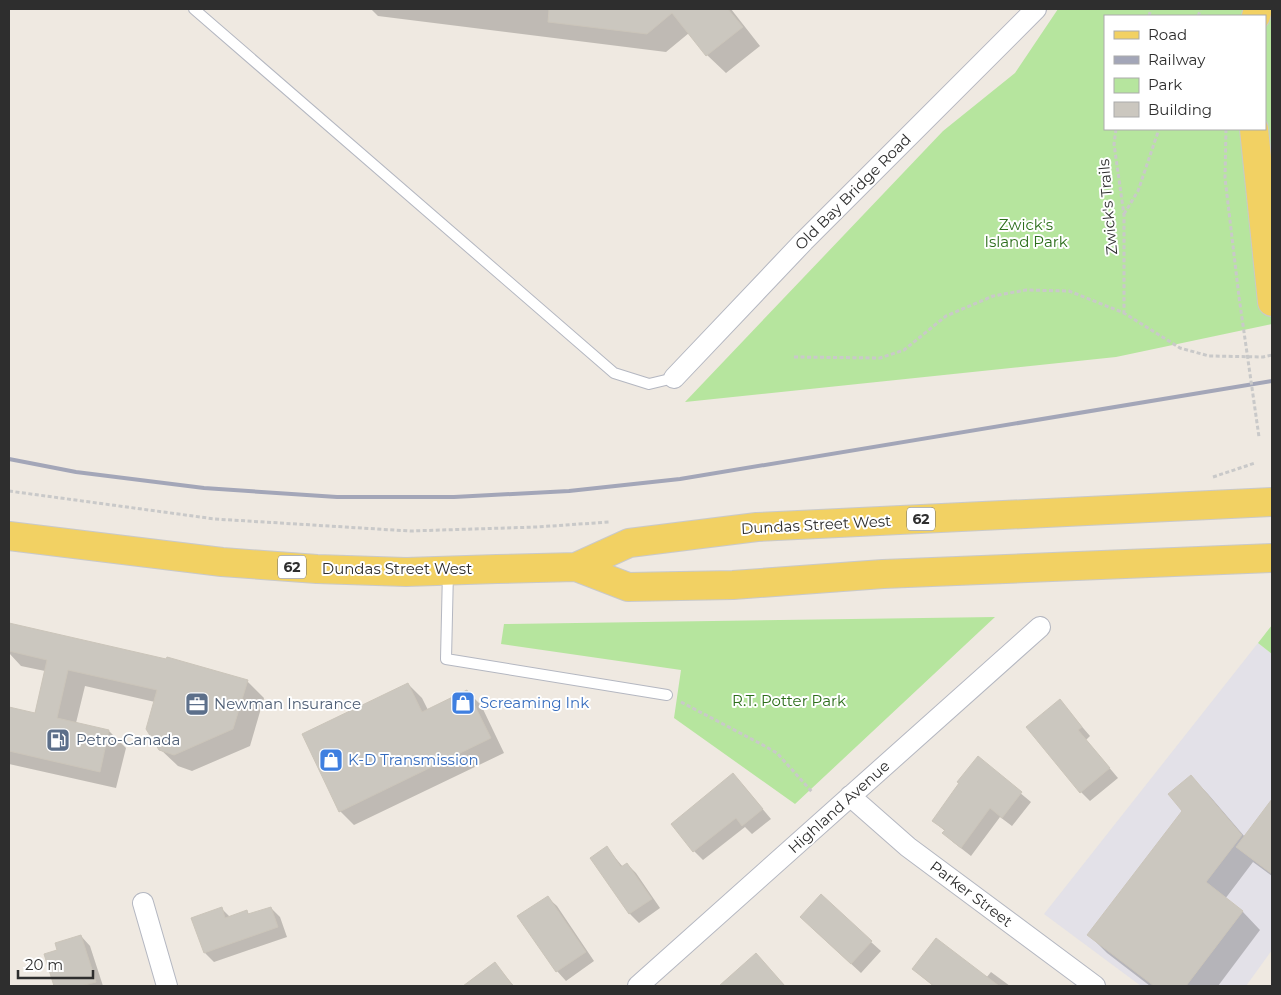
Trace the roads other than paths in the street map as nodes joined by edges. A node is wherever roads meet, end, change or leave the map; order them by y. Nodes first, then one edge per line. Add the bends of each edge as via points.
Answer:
1 (194, 9) edge
2 (1036, 9) edge
3 (1254, 130) edge
4 (1272, 297) edge
5 (674, 378) joint
6 (1272, 502) edge
7 (9, 536) edge
8 (1272, 558) edge
9 (576, 567) junction
10 (448, 570) junction
11 (1040, 627) dead end
12 (667, 695) road end
13 (850, 796) junction
14 (143, 903) dead end
15 (167, 986) edge
16 (638, 986) edge
17 (1095, 986) edge

1 - 5 lane via 614,373 649,384
2 - 5 street, Old Bay Bridge Road via 804,241
3 - 4 main road
6 - 9 main road, Dundas Street West / 62 via 757,526 629,543
7 - 10 main road, Dundas Street West / 62 via 222,562 317,569
8 - 9 main road, Dundas Street West / 62 via 883,574 732,585 628,587
9 - 10 main road, Dundas Street West / 62
10 - 12 lane via 446,659
11 - 13 street, Highland Avenue
13 - 16 street, Highland Avenue
13 - 17 street, Parker Street via 908,847
14 - 15 street

